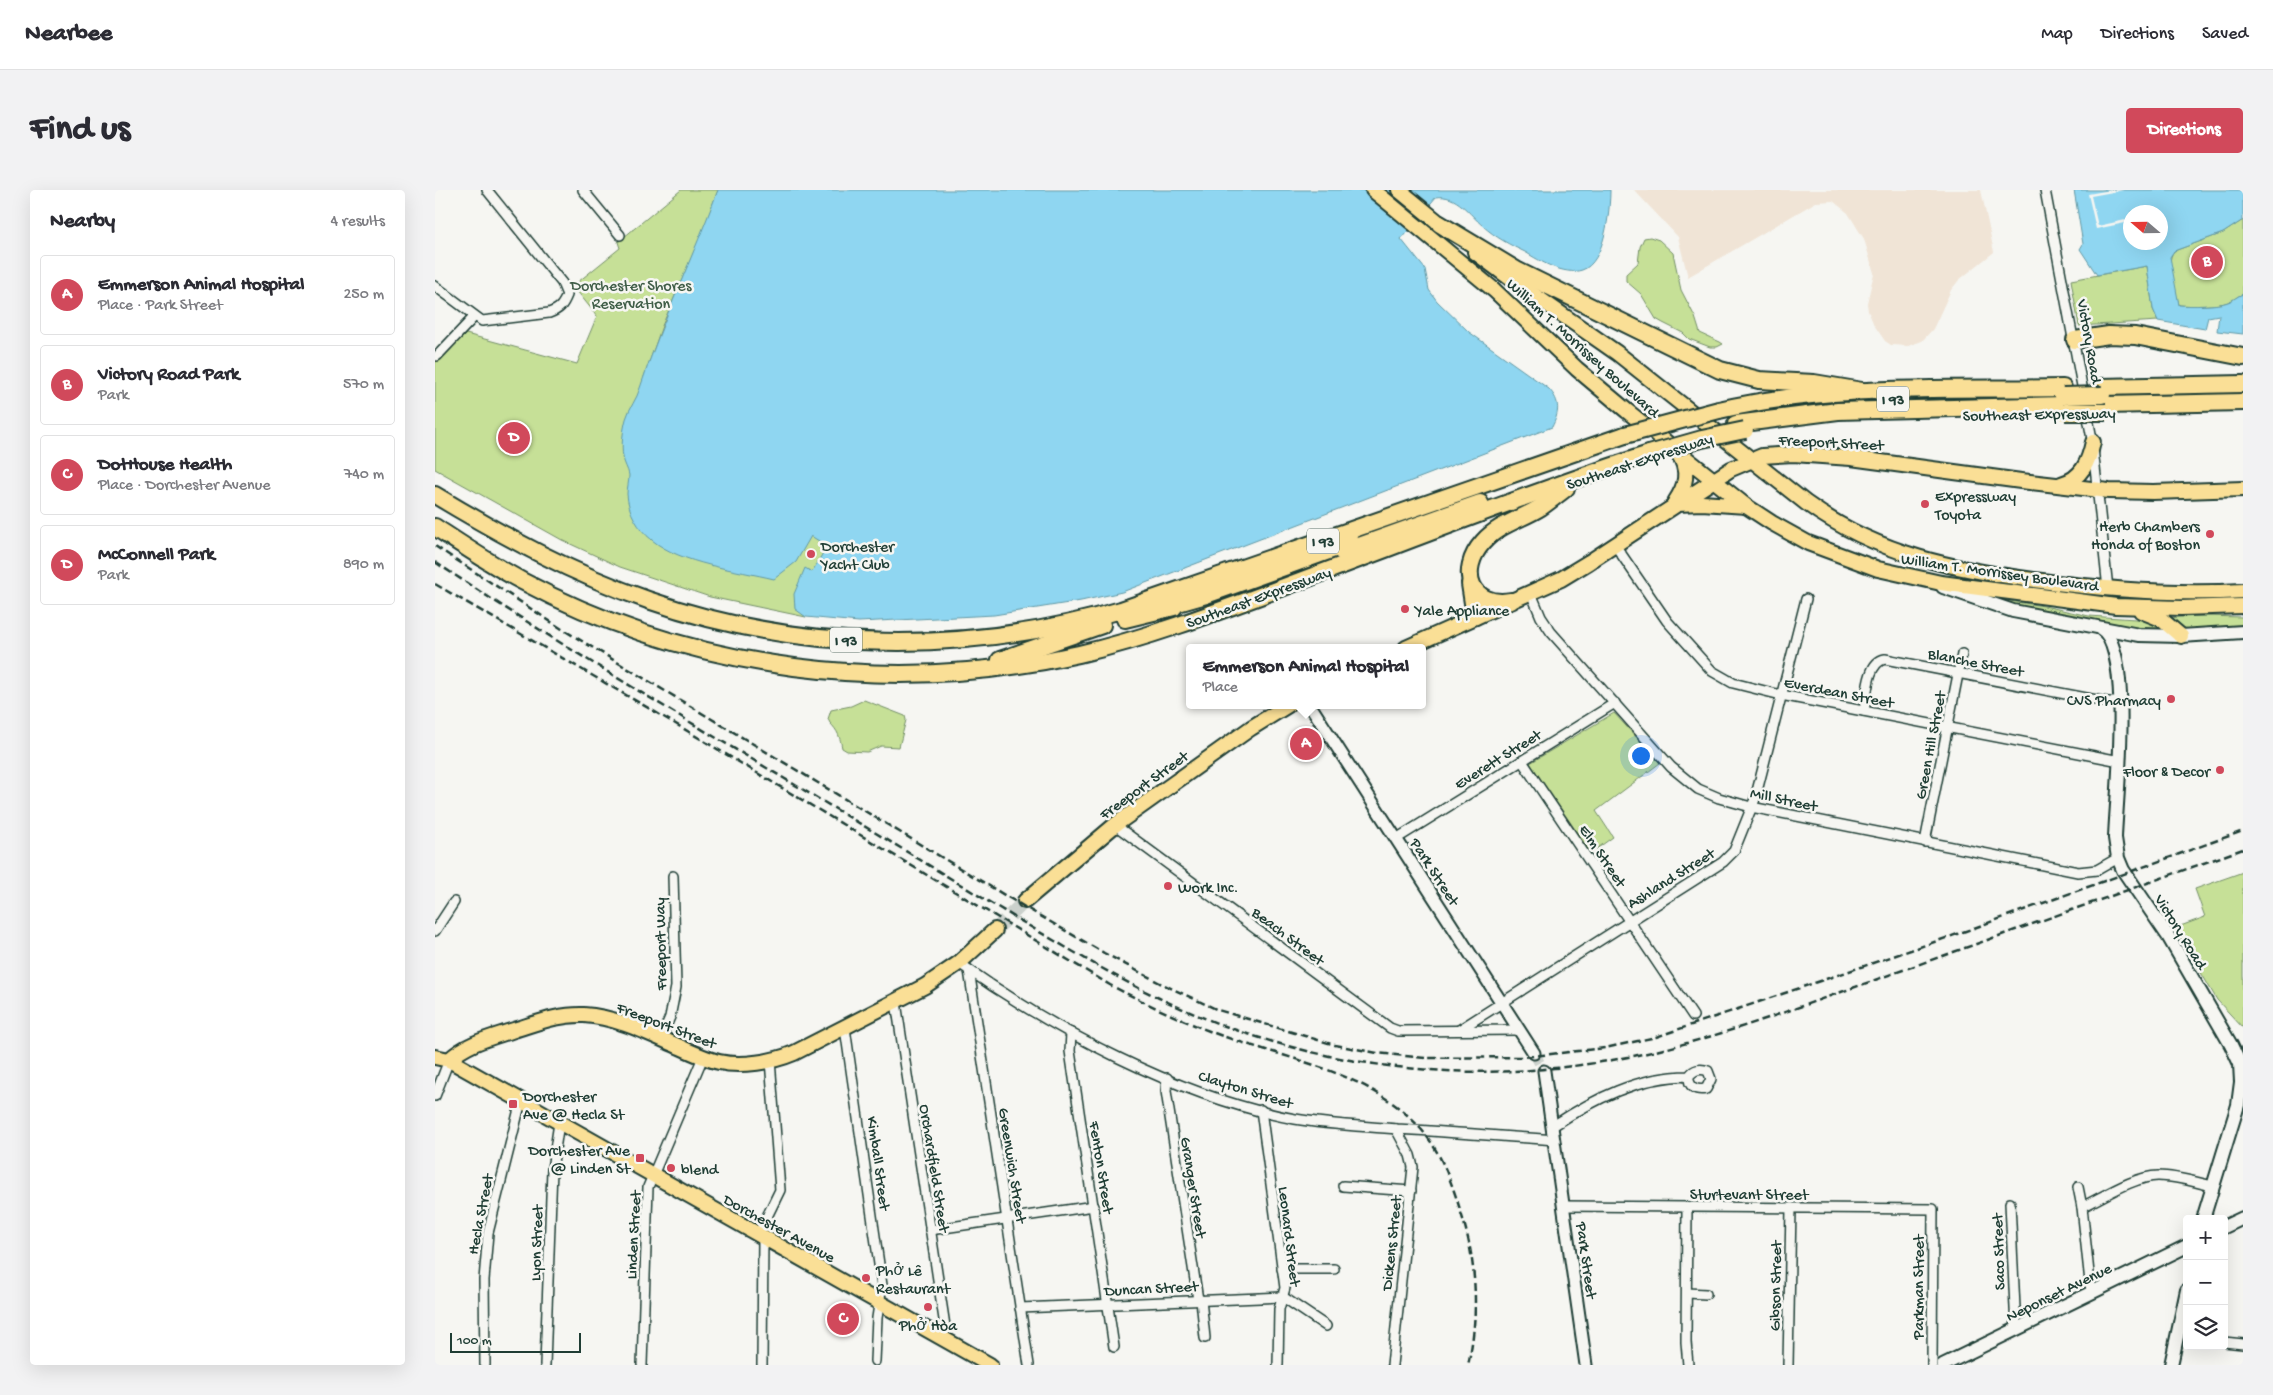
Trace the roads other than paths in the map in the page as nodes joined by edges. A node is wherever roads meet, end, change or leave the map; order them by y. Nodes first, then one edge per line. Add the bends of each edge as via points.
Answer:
1 (487, 190) edge
2 (583, 190) edge
3 (1373, 190) edge
4 (1399, 190) edge
5 (2045, 190) edge
6 (1435, 230) junction
7 (621, 235) dead end
8 (435, 286) edge
9 (474, 317) junction
10 (2075, 340) junction
11 (437, 356) dead end
12 (2243, 357) edge
13 (2243, 384) edge
14 (1862, 391) junction
15 (2243, 392) edge
16 (2064, 400) junction
17 (2103, 400) junction
18 (2243, 402) edge
19 (2243, 409) edge
20 (1731, 420) junction
21 (2093, 442) junction
22 (1637, 444) junction
23 (1674, 449) junction
24 (1749, 460) junction
25 (1579, 478) junction
26 (1713, 480) junction
27 (2058, 485) junction
28 (2098, 488) junction
29 (2243, 489) edge
30 (435, 495) edge
31 (1674, 505) junction
32 (1746, 506) junction
33 (435, 527) edge
34 (1615, 545) junction
35 (1469, 579) junction
36 (1924, 580) junction
37 (2108, 589) junction
38 (2243, 591) edge
39 (1531, 593) junction
40 (1806, 599) dead end
41 (1511, 601) junction
42 (2116, 606) junction
43 (2243, 606) edge
44 (1475, 616) junction
45 (1113, 621) junction
46 (2100, 628) junction
47 (2243, 632) edge
48 (1017, 633) junction
49 (2139, 635) junction
50 (2181, 636) junction
51 (1415, 644) edge
52 (2115, 650) junction
53 (1962, 654) dead end
54 (967, 672) junction
55 (1959, 673) junction
56 (1781, 695) junction
57 (2120, 702) junction
58 (1615, 703) junction
59 (1282, 709) edge
60 (1313, 709) edge
61 (1864, 711) junction
62 (1948, 728) junction
63 (1522, 760) junction
64 (2120, 761) junction
65 (1751, 807) junction
66 (1115, 825) junction
67 (1396, 838) junction
68 (1925, 842) junction
69 (2117, 858) junction
70 (673, 876) dead end
71 (1025, 901) tunnel mouth
72 (454, 902) dead end
73 (1630, 921) junction
74 (995, 930) tunnel mouth
75 (435, 932) edge
76 (964, 966) junction
77 (896, 1002) junction
78 (1501, 1003) junction
79 (1693, 1016) dead end
80 (845, 1028) junction
81 (1459, 1030) junction
82 (1519, 1030) junction
83 (1071, 1034) junction
84 (661, 1038) junction
85 (435, 1046) edge
86 (1535, 1054) tunnel mouth
87 (435, 1057) edge
88 (703, 1057) junction
89 (449, 1060) junction
90 (770, 1060) junction
91 (1544, 1071) tunnel mouth
92 (1689, 1076) dead end
93 (1167, 1078) junction
94 (435, 1096) edge
95 (521, 1101) junction
96 (1261, 1110) junction
97 (2239, 1113) edge
98 (559, 1123) junction
99 (1553, 1126) junction
100 (1396, 1128) junction
101 (1555, 1140) junction
102 (653, 1175) junction
103 (1343, 1186) dead end
104 (2212, 1186) junction
105 (2078, 1187) dead end
106 (1411, 1191) junction
107 (2009, 1203) dead end
108 (1094, 1206) junction
109 (1564, 1206) junction
110 (2082, 1207) junction
111 (1687, 1208) junction
112 (1791, 1208) junction
113 (1933, 1209) joint
114 (2204, 1215) edge
115 (2243, 1218) edge
116 (1007, 1219) junction
117 (2228, 1225) edge
118 (931, 1230) junction
119 (761, 1236) junction
120 (2183, 1248) edge
121 (1282, 1269) junction
122 (1333, 1269) dead end
123 (2091, 1292) junction
124 (1687, 1293) junction
125 (1706, 1294) dead end
126 (1283, 1296) junction
127 (1199, 1300) junction
128 (880, 1303) junction
129 (1109, 1304) junction
130 (2185, 1305) edge
131 (1020, 1308) junction
132 (1326, 1326) dead end
133 (2016, 1329) junction
134 (2182, 1336) edge
135 (1205, 1338) dead end
136 (943, 1339) junction
137 (2228, 1342) edge
138 (2243, 1344) edge
139 (1114, 1346) dead end
140 (875, 1361) dead end
141 (485, 1365) edge
142 (545, 1365) edge
143 (642, 1365) edge
144 (762, 1365) edge
145 (990, 1365) edge
146 (1029, 1365) edge
147 (1278, 1365) edge
148 (1392, 1365) edge
149 (1586, 1365) edge
150 (1688, 1365) edge
151 (1787, 1365) edge
152 (1932, 1365) edge
153 (1943, 1365) edge
154 (2171, 1365) edge

1 - 9 street via 558,277 567,295 559,310 549,313 482,321
2 - 7 street
3 - 6 main road, William T. Morrissey Boulevard
4 - 6 main road, William T. Morrissey Boulevard
5 - 10 street, Victory Road
6 - 14 highway via 1471,244 1720,370 1759,380 1814,383
6 - 23 main road, William T. Morrissey Boulevard via 1601,390
6 - 24 main road, William T. Morrissey Boulevard via 1617,354
8 - 9 street
9 - 11 street
10 - 12 highway via 2109,334 2135,336
10 - 21 street, Victory Road
13 - 17 highway, Southeast Expressway / I 93
14 - 16 highway, Southeast Expressway / I 93
14 - 20 highway, Southeast Expressway / I 93 via 1803,396
15 - 17 highway, I 93
16 - 17 highway, Southeast Expressway / I 93, bridge
16 - 17 highway, Southeast Expressway / I 93
16 - 20 highway, Southeast Expressway / I 93 via 1845,418
16 - 20 highway, I 93 via 1836,400 1782,406
17 - 18 highway, I 93
17 - 19 highway, Southeast Expressway / I 93
20 - 22 highway, Southeast Expressway / I 93, bridge
20 - 22 highway, Southeast Expressway / I 93, bridge via 1701,439
21 - 27 main road via 2081,472 2074,479
21 - 28 street, Victory Road
22 - 25 highway, Southeast Expressway / I 93
22 - 45 highway, I 93 via 1206,595
22 - 48 highway, Southeast Expressway / I 93 via 1137,605 1084,620
23 - 26 main road, William T. Morrissey Boulevard
23 - 31 main road via 1683,462 1686,477
24 - 26 main road, Freeport Street
24 - 27 main road, Freeport Street via 1793,454 1829,456
24 - 37 main road, William T. Morrissey Boulevard via 1827,518 1905,554 1981,573
25 - 35 highway via 1541,507 1504,525 1484,540 1473,557
25 - 54 highway, Southeast Expressway / I 93 via 1139,638 1054,659
26 - 31 main road, Freeport Street
26 - 32 main road, William T. Morrissey Boulevard
27 - 28 main road, Freeport Street
28 - 29 main road, Freeport Street via 2153,492
28 - 37 street, Victory Road
30 - 48 highway, Southeast Expressway / I 93 via 583,575 648,600 715,620 769,631 861,641 940,641
31 - 32 main road
31 - 34 main road, Freeport Street
32 - 36 main road, William T. Morrissey Boulevard via 1825,550 1872,567
33 - 54 highway, Southeast Expressway / I 93 via 502,570 551,595 609,620 684,645 746,659 824,670 896,674
34 - 39 main road, Freeport Street via 1579,569
34 - 56 street, Everdean Street via 1667,621 1712,671 1733,683
35 - 41 highway via 1484,597 1496,602
35 - 44 highway
36 - 42 main road, William T. Morrissey Boulevard
36 - 46 main road via 2006,609
37 - 38 main road, William T. Morrissey Boulevard
39 - 41 main road, Freeport Street
39 - 58 street, Mill Street via 1546,624
40 - 56 street, Ashland Street
41 - 44 main road, Freeport Street
42 - 43 main road, William T. Morrissey Boulevard
42 - 50 main road via 2153,614
44 - 51 main road, Freeport Street
45 - 48 highway, I 93
45 - 54 highway, I 93
46 - 49 main road
46 - 52 main road, Victory Road via 2110,635
47 - 50 main road
49 - 50 main road
49 - 52 main road via 2123,641
52 - 57 main road, Victory Road
53 - 55 street, Green Hill Street
55 - 57 street, Blanche Street
55 - 61 street, Blanche Street via 1880,660 1872,670
55 - 62 street, Green Hill Street
56 - 61 street, Everdean Street
56 - 65 street, Ashland Street
57 - 64 main road, Victory Road
58 - 63 street, Everett Street
58 - 65 street, Mill Street via 1689,783 1713,796
59 - 66 main road, Freeport Street
60 - 67 street, Park Street
61 - 62 street, Everdean Street
62 - 64 street, Everdean Street
62 - 68 street, Green Hill Street
63 - 67 street, Everett Street
63 - 73 street, Elm Street
64 - 69 main road, Victory Road via 2115,838
65 - 68 street, Mill Street
65 - 73 street, Ashland Street via 1729,858
66 - 71 main road, Freeport Street
66 - 81 street, Beach Street via 1386,1026 1398,1031
67 - 78 street, Park Street
68 - 69 street, Mill Street via 2081,872 2097,870
69 - 97 main road, Victory Road via 2164,929 2235,1053 2240,1064
70 - 84 street, Freeport Way via 676,987 673,1009
72 - 75 street
73 - 78 street, Ashland Street
73 - 79 street, Elm Street
74 - 76 main road, Freeport Street
76 - 77 main road, Freeport Street
76 - 83 street, Clayton Street
76 - 116 street, Greenwich Street
77 - 80 main road, Freeport Street
77 - 118 street, Orchardfield Street
78 - 81 street
78 - 82 street, Park Street
80 - 90 main road, Freeport Street via 794,1053
80 - 128 street, Kimball Street via 882,1285
81 - 82 street, Beach Street
82 - 86 street, Park Street
83 - 93 street, Clayton Street
83 - 108 street, Fenton Street via 1070,1051
84 - 88 main road, Freeport Street
84 - 89 main road, Freeport Street via 617,1022 568,1015 470,1045
85 - 89 main road, Dorchester Avenue
87 - 89 main road, Dorchester Avenue
88 - 90 main road, Freeport Street via 733,1064
88 - 102 street, Linden Street
89 - 94 street
89 - 95 main road, Dorchester Avenue
90 - 119 street via 780,1190
91 - 99 street, Park Street
92 - 99 street via 1666,1077 1603,1096
93 - 96 street, Clayton Street
93 - 127 street, Granger Street via 1165,1091
95 - 98 main road, Dorchester Avenue
95 - 141 street, Hecla Street via 488,1232 484,1280
96 - 100 street, Clayton Street via 1316,1122
96 - 121 street, Leonard Street
97 - 104 main road, Victory Road
98 - 102 main road, Dorchester Avenue
98 - 142 street, Lyon Street via 553,1169
99 - 101 street, Park Street
100 - 101 street, Clayton Street
100 - 106 street, Dickens Street via 1412,1161
101 - 109 street, Park Street
102 - 119 main road, Dorchester Avenue
102 - 143 street, Linden Street via 647,1191
103 - 106 street
104 - 110 street via 2150,1177
104 - 114 main road, Victory Road
105 - 110 street
106 - 148 street, Dickens Street
107 - 133 street, Saco Street
108 - 116 street
108 - 129 street, Fenton Street
109 - 111 street, Sturtevant Street
109 - 149 street, Park Street
110 - 123 street
111 - 112 street, Sturtevant Street
111 - 124 street
112 - 113 street, Sturtevant Street
112 - 151 street, Gibson Street
113 - 152 street, Parkman Street
115 - 117 main road
116 - 118 street
116 - 131 street, Greenwich Street
118 - 136 street, Orchardfield Street via 945,1326
119 - 128 main road, Dorchester Avenue
119 - 144 street
120 - 123 main road, Neponset Avenue
121 - 122 street
121 - 126 street, Leonard Street
123 - 133 main road, Neponset Avenue
124 - 125 street
124 - 150 street
126 - 127 street, Duncan Street
126 - 132 street
126 - 147 street, Leonard Street via 1279,1309
127 - 129 street, Duncan Street
127 - 135 street, Granger Street
128 - 136 main road, Dorchester Avenue
128 - 140 street, Kimball Street
129 - 131 street, Duncan Street
129 - 139 street, Fenton Street
130 - 134 main road
131 - 146 street, Greenwich Street
133 - 153 main road, Neponset Avenue
134 - 154 main road
136 - 145 main road, Dorchester Avenue
137 - 138 street

